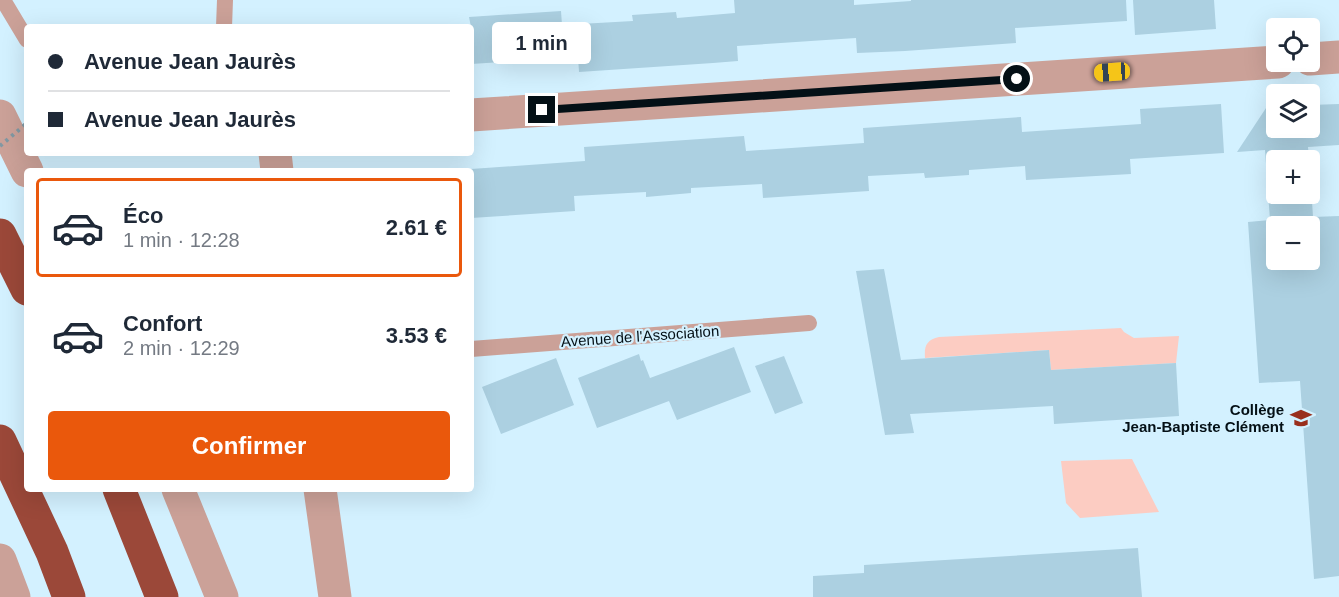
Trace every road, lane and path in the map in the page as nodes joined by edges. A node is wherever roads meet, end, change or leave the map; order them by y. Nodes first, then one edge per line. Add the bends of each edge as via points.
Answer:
1 (3, 0) edge
2 (225, 0) edge
3 (224, 24) edge
4 (24, 35) edge
5 (1339, 57) edge
6 (1320, 58) edge
7 (1266, 63) edge
8 (474, 115) edge
9 (0, 116) edge
10 (20, 148) edge
11 (0, 235) edge
12 (24, 283) edge
13 (809, 323) dead end
14 (474, 349) edge
15 (0, 441) edge
16 (179, 492) edge
17 (320, 492) edge
18 (124, 502) edge
19 (0, 560) edge
20 (14, 597) edge
21 (69, 597) edge
22 (162, 597) edge
23 (222, 597) edge
24 (335, 597) edge

1 - 4 lane
2 - 3 lane
5 - 6 street
7 - 8 street
9 - 10 street
11 - 12 highway
13 - 14 lane, Avenue de l'Association
15 - 21 highway
16 - 23 street
17 - 24 street
18 - 22 highway
19 - 20 street

